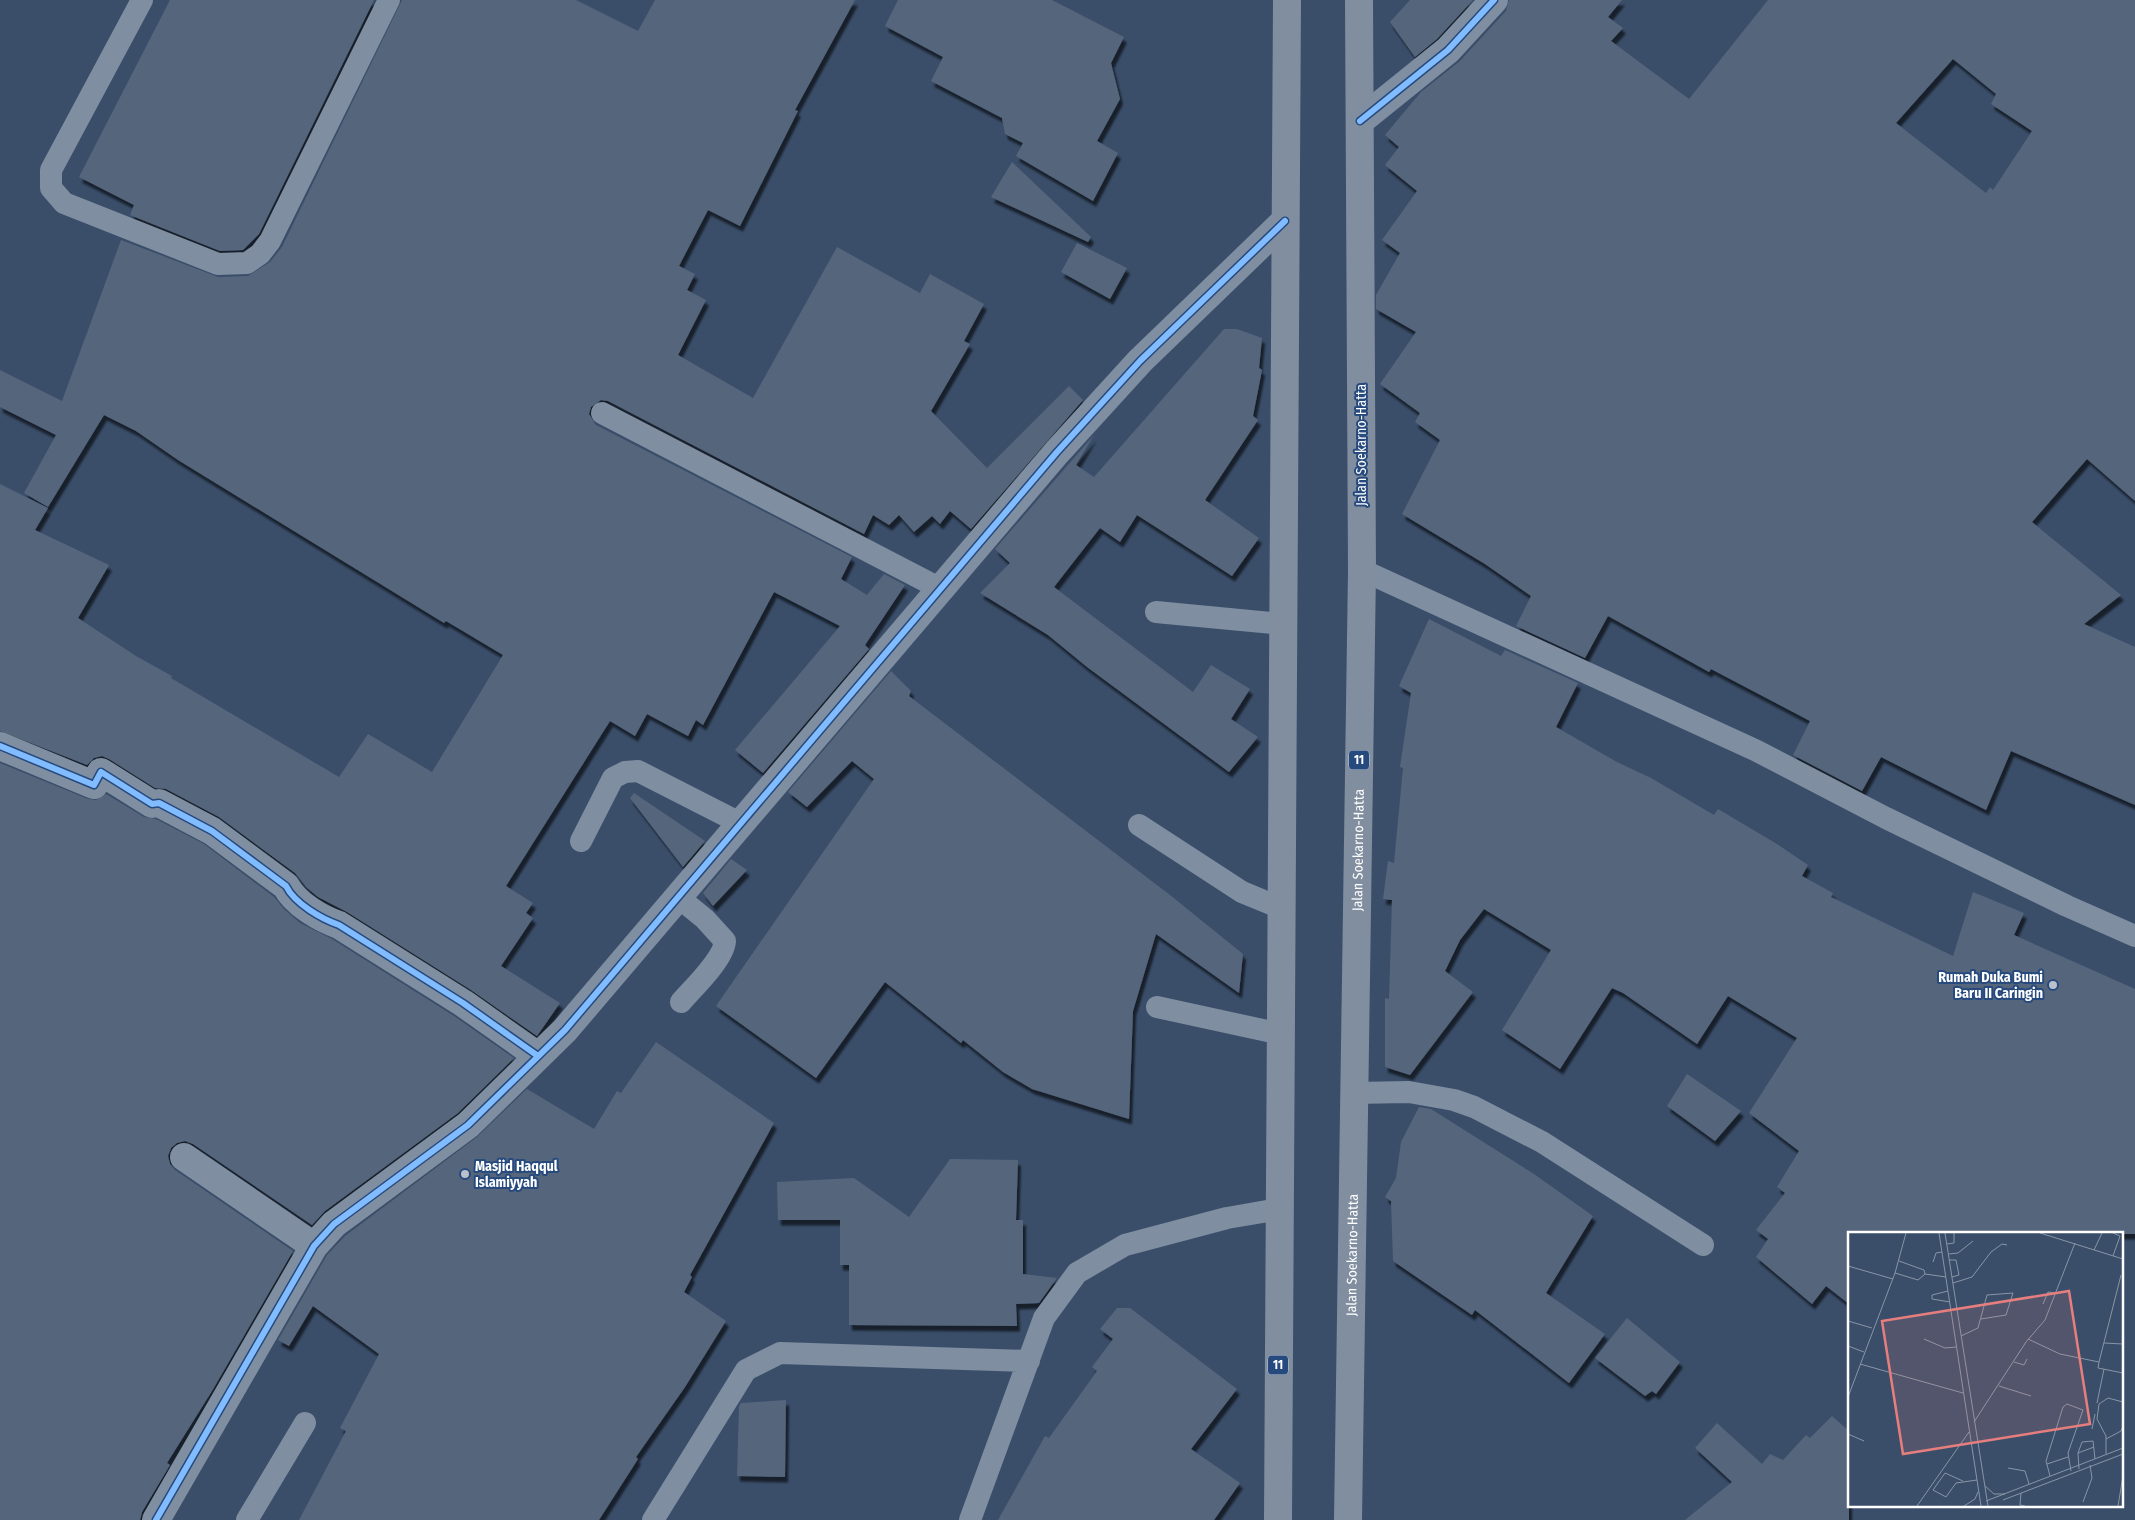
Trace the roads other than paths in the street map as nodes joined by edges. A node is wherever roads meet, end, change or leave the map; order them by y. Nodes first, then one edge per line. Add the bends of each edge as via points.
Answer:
1 (142, 0) edge
2 (388, 0) edge
3 (1287, 0) edge
4 (1359, 0) edge
5 (1494, 0) edge
6 (1360, 121) junction
7 (1285, 221) junction
8 (602, 413) dead end
9 (1362, 570) junction
10 (941, 589) junction
11 (1156, 612) dead end
12 (1283, 624) junction
13 (0, 746) edge
14 (740, 823) junction
15 (1139, 825) dead end
16 (581, 841) dead end
17 (678, 897) junction
18 (1281, 908) junction
19 (2135, 936) edge
20 (681, 1002) dead end
21 (1157, 1007) dead end
22 (1281, 1034) junction
23 (538, 1056) junction
24 (1354, 1093) junction
25 (184, 1157) dead end
26 (1279, 1209) junction
27 (1703, 1245) dead end
28 (314, 1246) junction
29 (1029, 1361) junction
30 (305, 1423) dead end
31 (156, 1520) edge
32 (247, 1520) edge
33 (653, 1520) edge
34 (970, 1520) edge
35 (1278, 1520) edge
36 (1348, 1520) edge

1 - 2 lane via 51,170 52,188 64,204 218,264 247,263 270,241
3 - 7 highway, 11
4 - 6 highway, Jalan Soekarno-Hatta / 11
5 - 6 street via 1448,50
6 - 9 highway, Jalan Soekarno-Hatta / 11
7 - 10 street via 1140,361 1056,452
7 - 12 highway, 11
8 - 10 lane
9 - 19 lane via 1755,750 1886,818
9 - 24 highway, Jalan Soekarno-Hatta / 11
10 - 14 street
11 - 12 lane
12 - 18 highway, 11
13 - 23 street via 94,785 101,772 152,804 159,803 212,831 327,921 339,925 463,1004
14 - 16 lane via 638,771 625,772 614,778
14 - 17 street
15 - 18 lane via 1242,892
17 - 20 lane via 725,941 725,948 718,958
17 - 23 street via 565,1030
18 - 22 highway, 11
21 - 22 lane
22 - 26 highway, 11
23 - 28 street via 468,1124 334,1224
24 - 27 lane via 1409,1092 1474,1107 1542,1142
24 - 36 highway, Jalan Soekarno-Hatta / 11
25 - 28 street
26 - 29 lane via 1226,1218 1125,1245 1077,1273 1044,1318
26 - 35 highway, 11
28 - 31 street
29 - 33 lane via 780,1353 746,1370
29 - 34 lane
30 - 32 lane

